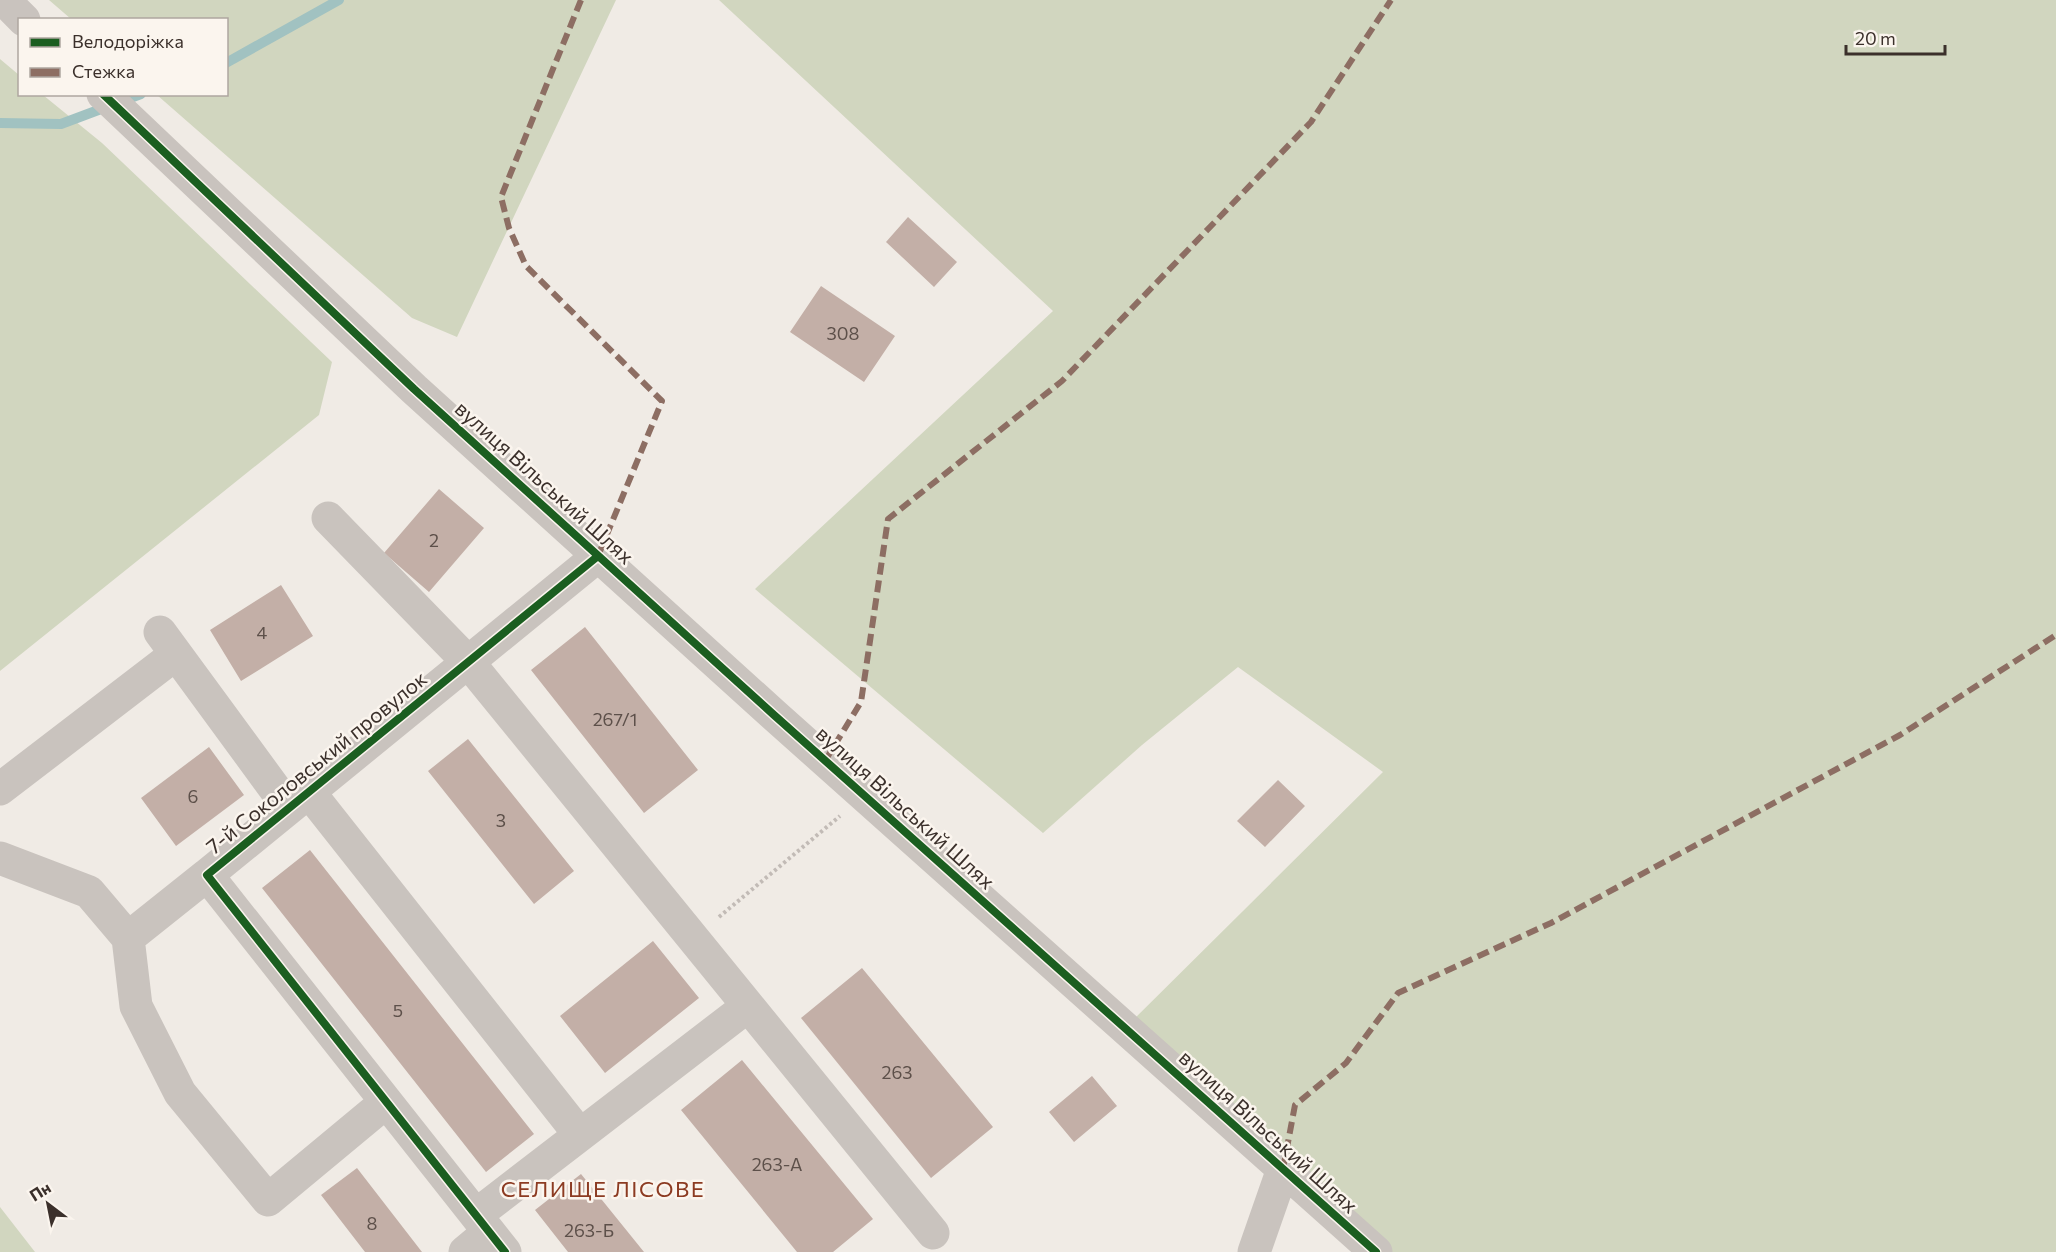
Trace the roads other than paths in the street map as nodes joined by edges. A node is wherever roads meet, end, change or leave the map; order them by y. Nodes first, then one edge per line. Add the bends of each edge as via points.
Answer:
1 (4, 0) edge
2 (22, 18) edge
3 (105, 96) edge
4 (328, 518) dead end
5 (598, 556) junction
6 (469, 663) junction
7 (0, 789) edge
8 (299, 800) junction
9 (0, 858) edge
10 (207, 875) junction
11 (128, 938) junction
12 (748, 1006) junction
13 (386, 1102) junction
14 (580, 1135) junction
15 (1283, 1169) junction
16 (933, 1233) dead end
17 (484, 1238) edge
18 (1254, 1252) edge
19 (1376, 1252) edge

1 - 2 street
3 - 5 street, вулиця Вільський Шлях
4 - 6 street
5 - 6 street, 7-й Соколовський провулок
5 - 15 street, вулиця Вільський Шлях
6 - 8 street, 7-й Соколовський провулок
6 - 12 street
7 - 8 street via 168,643
8 - 10 street, 7-й Соколовський провулок
8 - 14 street
9 - 11 street via 89,892
10 - 11 street
10 - 13 street, 7-й Соколовський провулок
11 - 13 street via 135,1006 180,1093 268,1200
12 - 14 street
12 - 16 street
13 - 17 street, 7-й Соколовський провулок
14 - 17 street
15 - 18 street
15 - 19 street, вулиця Вільський Шлях

